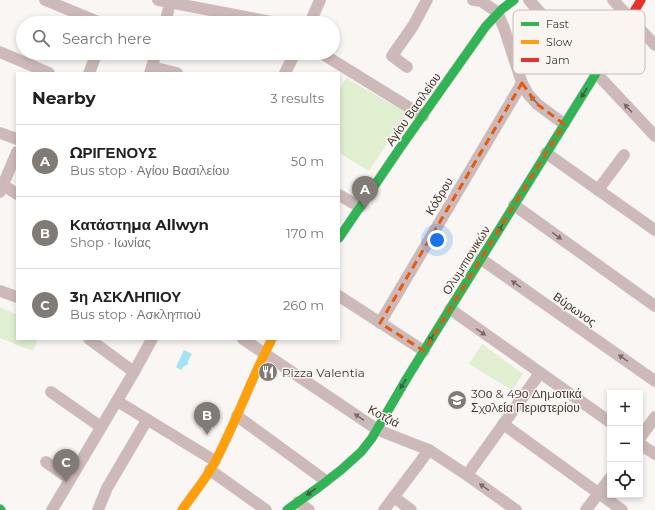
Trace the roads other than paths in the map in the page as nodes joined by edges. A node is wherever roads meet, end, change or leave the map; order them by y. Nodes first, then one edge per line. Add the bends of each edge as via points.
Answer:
1 (45, 0) edge
2 (158, 0) edge
3 (320, 0) edge
4 (427, 0) edge
5 (473, 0) edge
6 (514, 0) edge
7 (529, 0) edge
8 (613, 0) edge
9 (641, 0) edge
10 (171, 1) edge
11 (538, 10) edge
12 (622, 10) edge
13 (635, 10) edge
14 (497, 12) junction
15 (84, 16) edge
16 (167, 16) edge
17 (243, 16) edge
18 (313, 16) edge
19 (645, 34) edge
20 (655, 45) edge
21 (0, 52) edge
22 (513, 56) edge
23 (16, 59) edge
24 (19, 60) edge
25 (94, 60) edge
26 (154, 60) edge
27 (292, 60) edge
28 (332, 60) edge
29 (407, 67) dead end
30 (151, 70) edge
31 (47, 72) edge
32 (89, 72) edge
33 (168, 72) edge
34 (286, 72) edge
35 (519, 74) edge
36 (595, 74) edge
37 (597, 74) edge
38 (522, 83) junction
39 (422, 116) junction
40 (564, 124) junction
41 (0, 133) edge
42 (655, 136) edge
43 (16, 139) edge
44 (546, 153) junction
45 (16, 154) edge
46 (624, 155) dead end
47 (2, 189) edge
48 (598, 190) junction
49 (16, 194) edge
50 (340, 196) edge
51 (514, 205) junction
52 (360, 207) junction
53 (655, 230) edge
54 (340, 237) edge
55 (481, 259) junction
56 (0, 291) edge
57 (16, 297) edge
58 (340, 297) edge
59 (655, 306) edge
60 (450, 309) junction
61 (380, 323) junction
62 (90, 340) edge
63 (151, 340) edge
64 (244, 340) edge
65 (271, 340) edge
66 (424, 351) junction
67 (264, 353) junction
68 (134, 372) junction
69 (540, 373) junction
70 (655, 381) edge
71 (51, 392) dead end
72 (117, 401) junction
73 (237, 416) junction
74 (655, 417) edge
75 (147, 420) junction
76 (607, 420) edge
77 (503, 424) junction
78 (101, 427) junction
79 (378, 430) junction
80 (643, 434) edge
81 (643, 446) edge
82 (428, 450) junction
83 (655, 454) edge
84 (46, 462) dead end
85 (213, 465) junction
86 (467, 475) junction
87 (70, 479) junction
88 (326, 481) junction
89 (607, 482) edge
90 (598, 493) junction
91 (394, 497) junction
92 (298, 502) junction
93 (52, 510) edge
94 (98, 510) edge
95 (182, 510) edge
96 (266, 510) edge
97 (287, 510) edge
98 (309, 510) edge
99 (384, 510) edge
100 (411, 510) edge
101 (516, 510) edge
102 (586, 510) edge
103 (622, 510) edge

1 - 15 street
2 - 10 street
3 - 18 street
4 - 29 street via 392,56
5 - 14 street via 481,1
6 - 14 street, Αγίου Βασιλείου
7 - 11 street
8 - 12 street
9 - 13 street, Ολυμπιονικών
10 - 16 street
10 - 17 street
14 - 22 street
14 - 39 street, Αγίου Βασιλείου
19 - 20 street
21 - 23 street
24 - 31 street
25 - 32 street
26 - 30 street
27 - 34 street
28 - 39 street
30 - 33 street
35 - 38 street
36 -> 40 street, Ολυμπιονικών
42 -> 37 street
40 -> 38 street via 537,104
38 - 61 street, Κόδρου
39 - 52 street, Αγίου Βασιλείου
40 - 44 street, Ολυμπιονικών
41 - 43 street
44 - 48 street
44 - 51 street, Ολυμπιονικών
45 - 47 street
46 - 48 street
47 - 49 street
48 - 53 street
50 - 52 street
51 -> 55 street, Ολυμπιονικών
51 -> 59 street
52 - 54 street, Αγίου Βασιλείου
55 - 60 street, Ολυμπιονικών
70 -> 55 street, Βύρωνος
56 - 57 street
58 - 61 street
60 -> 66 street, Ολυμπιονικών
60 -> 69 street
61 - 66 street
62 - 68 street
63 - 68 street
64 - 67 street, Κοτζιά
65 - 67 street
66 -> 79 street, Ολυμπιονικών
67 - 73 street
79 -> 67 street, Κοτζιά
68 - 72 street
69 - 76 street
69 - 77 street
71 - 78 street
72 - 75 street
72 - 78 street
73 - 85 street
73 - 88 street
74 - 80 street
75 - 85 street
75 - 94 street via 107,488
77 - 86 street
77 - 90 street
78 - 87 street
79 - 82 street, Κοτζιά
79 - 88 street, Ολυμπιονικών via 352,460
81 - 83 street
82 - 86 street, Κοτζιά
82 - 91 street
84 - 87 street
85 - 95 street
85 - 96 street
101 -> 86 street, Κοτζιά
87 - 93 street
88 -> 92 street, Ολυμπιονικών
89 - 90 street
90 - 102 street
90 - 103 street
91 - 99 street
91 - 100 street
92 - 97 street, Ολυμπιονικών
92 - 98 street

